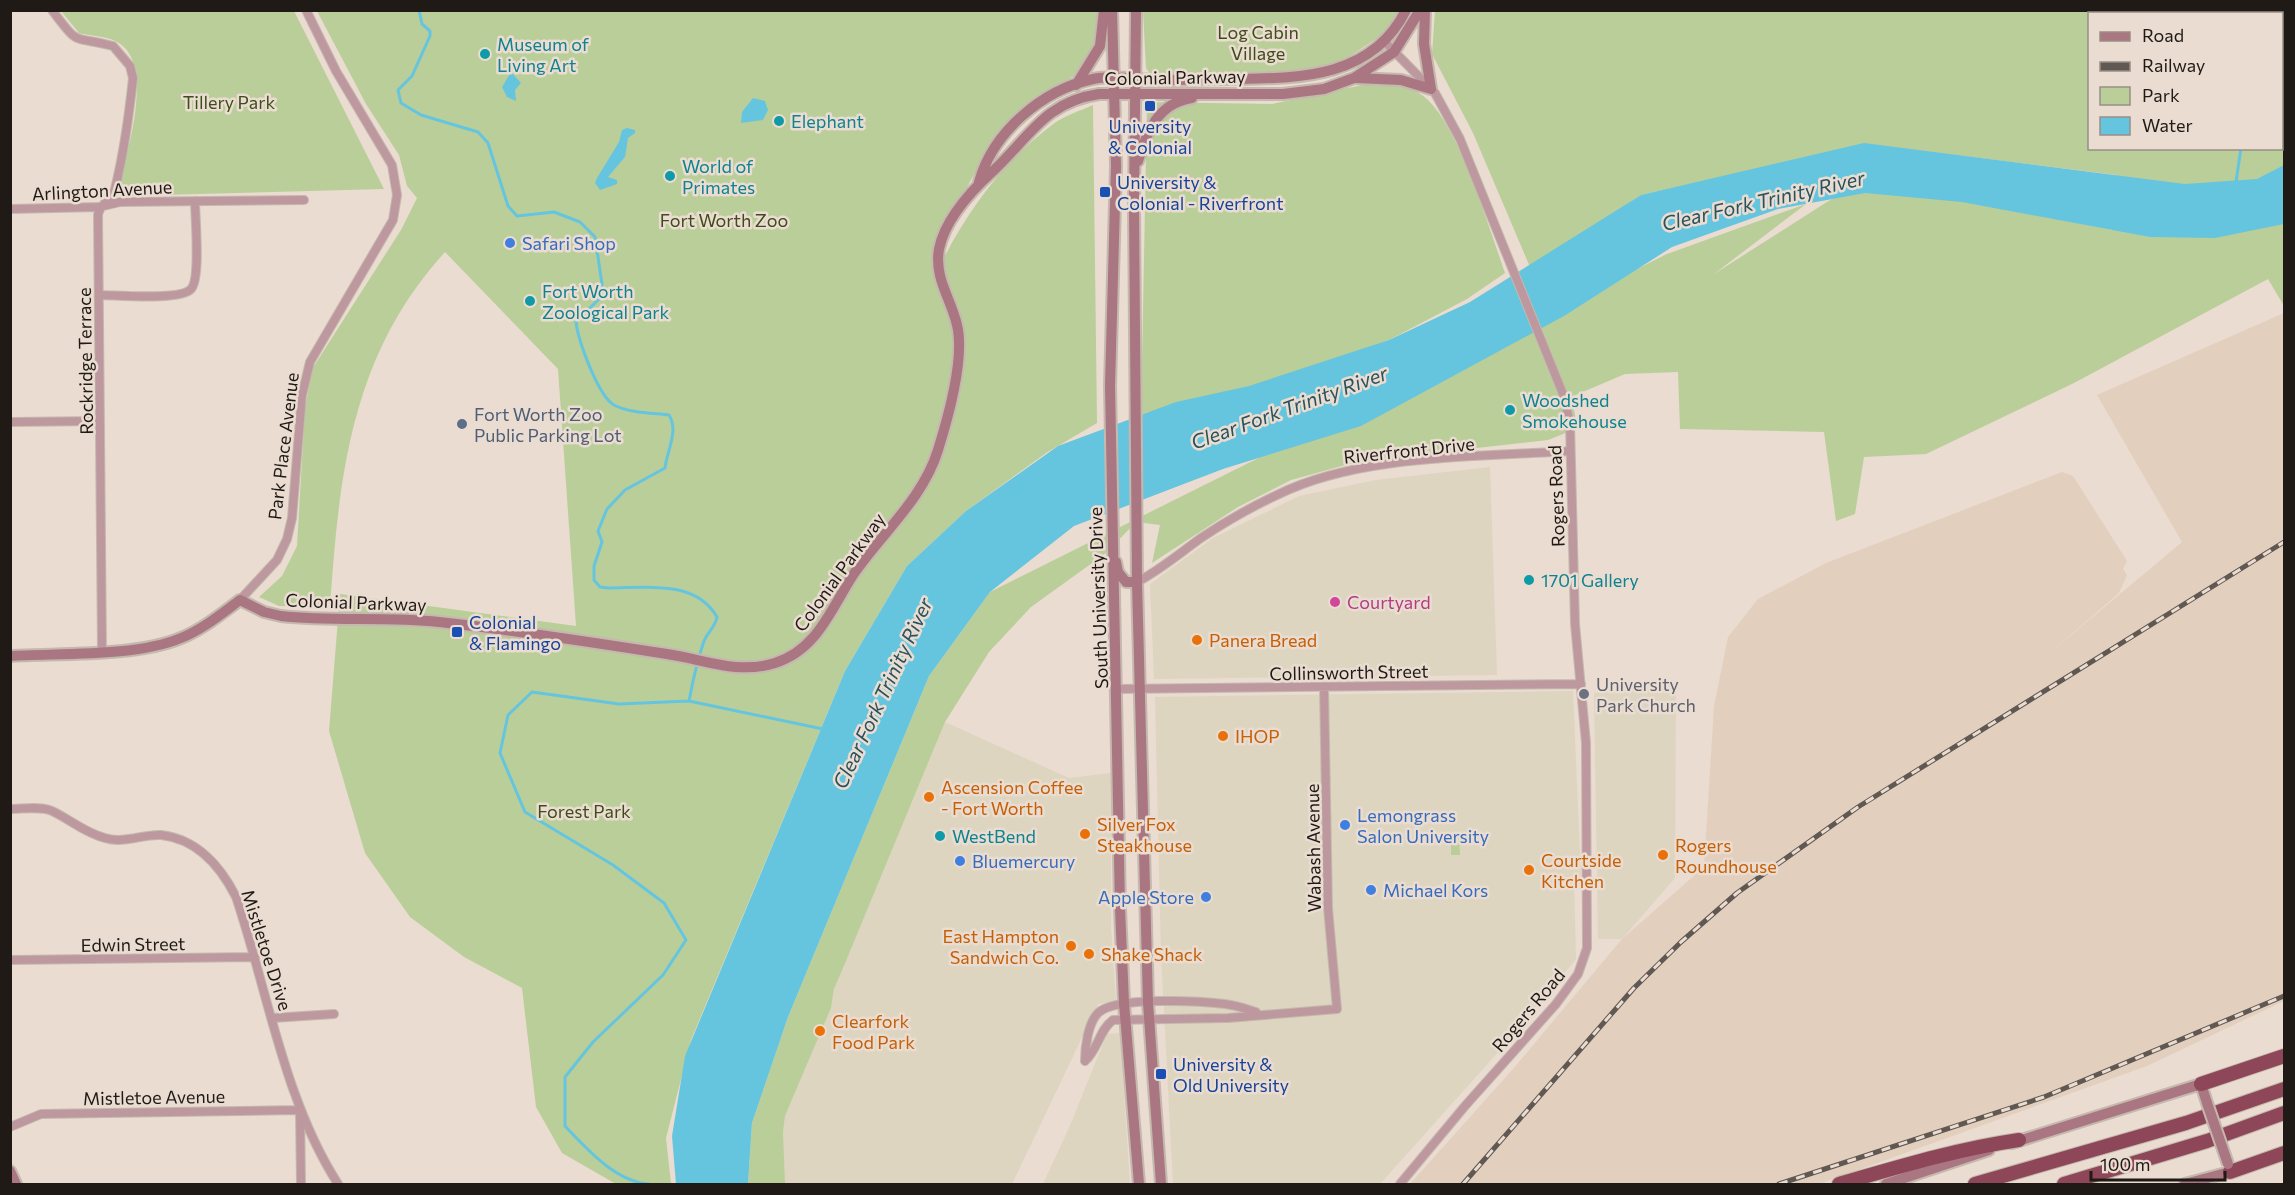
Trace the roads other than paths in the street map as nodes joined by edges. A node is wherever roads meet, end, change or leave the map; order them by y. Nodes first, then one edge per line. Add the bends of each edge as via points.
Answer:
1 (52, 10) edge
2 (306, 10) edge
3 (1104, 10) edge
4 (1112, 10) edge
5 (1136, 10) edge
6 (1406, 10) edge
7 (1420, 10) edge
8 (1425, 10) edge
9 (1383, 40) junction
10 (1394, 52) junction
11 (1114, 78) junction
12 (1354, 78) junction
13 (1136, 79) junction
14 (1076, 85) junction
15 (1431, 89) junction
16 (1226, 93) junction
17 (1114, 94) junction
18 (1135, 94) junction
19 (1134, 172) junction
20 (979, 182) junction
21 (304, 200) dead end
22 (195, 201) junction
23 (99, 207) junction
24 (10, 209) edge
25 (99, 295) junction
26 (100, 421) junction
27 (10, 422) edge
28 (1570, 451) junction
29 (1112, 542) junction
30 (1137, 582) junction
31 (240, 600) junction
32 (102, 651) junction
33 (10, 656) edge
34 (1581, 684) junction
35 (1324, 687) junction
36 (1117, 689) junction
37 (1141, 689) junction
38 (10, 809) edge
39 (255, 957) junction
40 (10, 960) edge
41 (1124, 1003) junction
42 (1148, 1003) junction
43 (1260, 1013) junction
44 (334, 1014) dead end
45 (273, 1018) junction
46 (1149, 1020) junction
47 (1127, 1021) junction
48 (2284, 1056) edge
49 (2201, 1084) junction
50 (2284, 1089) edge
51 (300, 1110) junction
52 (2284, 1113) edge
53 (10, 1127) edge
54 (2019, 1140) junction
55 (2284, 1153) edge
56 (2153, 1158) junction
57 (10, 1171) edge
58 (2230, 1173) edge
59 (1139, 1179) edge
60 (16, 1185) edge
61 (301, 1185) edge
62 (338, 1185) edge
63 (1145, 1185) edge
64 (1161, 1185) edge
65 (1400, 1185) edge
66 (1839, 1185) edge
67 (1886, 1185) edge
68 (1975, 1185) edge
69 (2064, 1185) edge
70 (2091, 1185) edge
71 (2185, 1185) edge

1 - 23 street via 79,41 113,46 130,66 133,78 114,192
2 - 31 street, Park Place Avenue via 336,71 392,165 397,195 393,220 310,362 302,395 287,538 277,560
3 - 14 main road via 1100,46
4 - 11 main road, South University Drive
5 - 13 main road
6 - 9 main road, Colonial Parkway
7 - 10 main road
8 - 15 main road via 1424,44
9 - 10 street, Rogers Road
9 - 13 main road, Colonial Parkway via 1353,63 1307,77
10 - 12 main road, Colonial Parkway
10 - 15 street, Rogers Road
11 - 13 main road, Colonial Parkway
11 - 14 main road, Colonial Parkway
11 - 17 main road, South University Drive
12 - 15 main road via 1401,80
12 - 16 main road, Colonial Parkway via 1304,93
13 - 18 main road
14 - 20 main road, Colonial Parkway via 1032,107 1017,120 984,163
15 - 28 street, Rogers Road via 1460,139 1563,394 1570,423
16 - 18 main road, Colonial Parkway
16 - 19 main road via 1183,100 1161,113 1146,134
17 - 18 main road, Colonial Parkway
17 - 20 main road, Colonial Parkway via 1075,100 1049,114
17 - 29 main road, South University Drive
18 - 19 main road
19 - 30 main road
20 - 31 main road, Colonial Parkway via 953,218 939,248 938,274 957,325 959,347 938,452 923,484 870,550 804,649 774,664 749,668 435,621 281,616
21 - 22 street, Arlington Avenue
22 - 23 street, Arlington Avenue via 120,202
22 - 25 street via 195,275 186,294
23 - 24 street, Arlington Avenue
23 - 25 street, Rockridge Terrace
25 - 26 street, Rockridge Terrace
26 - 27 street
26 - 32 street, Rockridge Terrace
28 - 30 street, Riverfront Drive via 1393,464 1335,474 1250,509
28 - 34 street, Rogers Road via 1575,624
29 - 30 main road via 1118,572 1126,582
29 - 36 main road, South University Drive
30 - 37 main road
31 - 32 main road, Park Place Avenue via 182,638
32 - 33 main road, Park Place Avenue
34 - 35 street, Collinsworth Street
34 - 65 street, Rogers Road via 1586,743 1589,938 1583,963 1556,1004
35 - 37 street, Collinsworth Street
35 - 43 street, Wabash Avenue via 1328,908 1337,1009
36 - 37 street, Collinsworth Street
36 - 41 main road, South University Drive
37 - 42 main road
38 - 39 street, Mistletoe Drive via 50,810 76,827 109,840 160,835 202,852 227,879
39 - 40 street, Edwin Street
39 - 45 street, Mistletoe Drive
41 - 42 street
41 - 47 main road, South University Drive
41 - 47 street via 1097,1013 1085,1061 1093,1054 1109,1023
42 - 43 street via 1227,1004
42 - 46 main road
43 - 46 street
44 - 45 street
45 - 51 street, Mistletoe Drive
46 - 47 street
46 - 64 main road
47 - 59 main road, South University Drive
48 - 49 highway
49 - 54 main road
49 - 58 main road, bridge
50 - 68 highway via 2186,1123
51 - 53 street, Mistletoe Avenue via 41,1114
51 - 61 street
51 - 62 street, Mistletoe Drive
52 - 56 highway
54 - 66 highway via 1920,1161
54 - 67 main road
55 - 58 highway
56 - 69 highway
56 - 70 highway
57 - 60 main road
58 - 71 main road
59 - 63 main road

